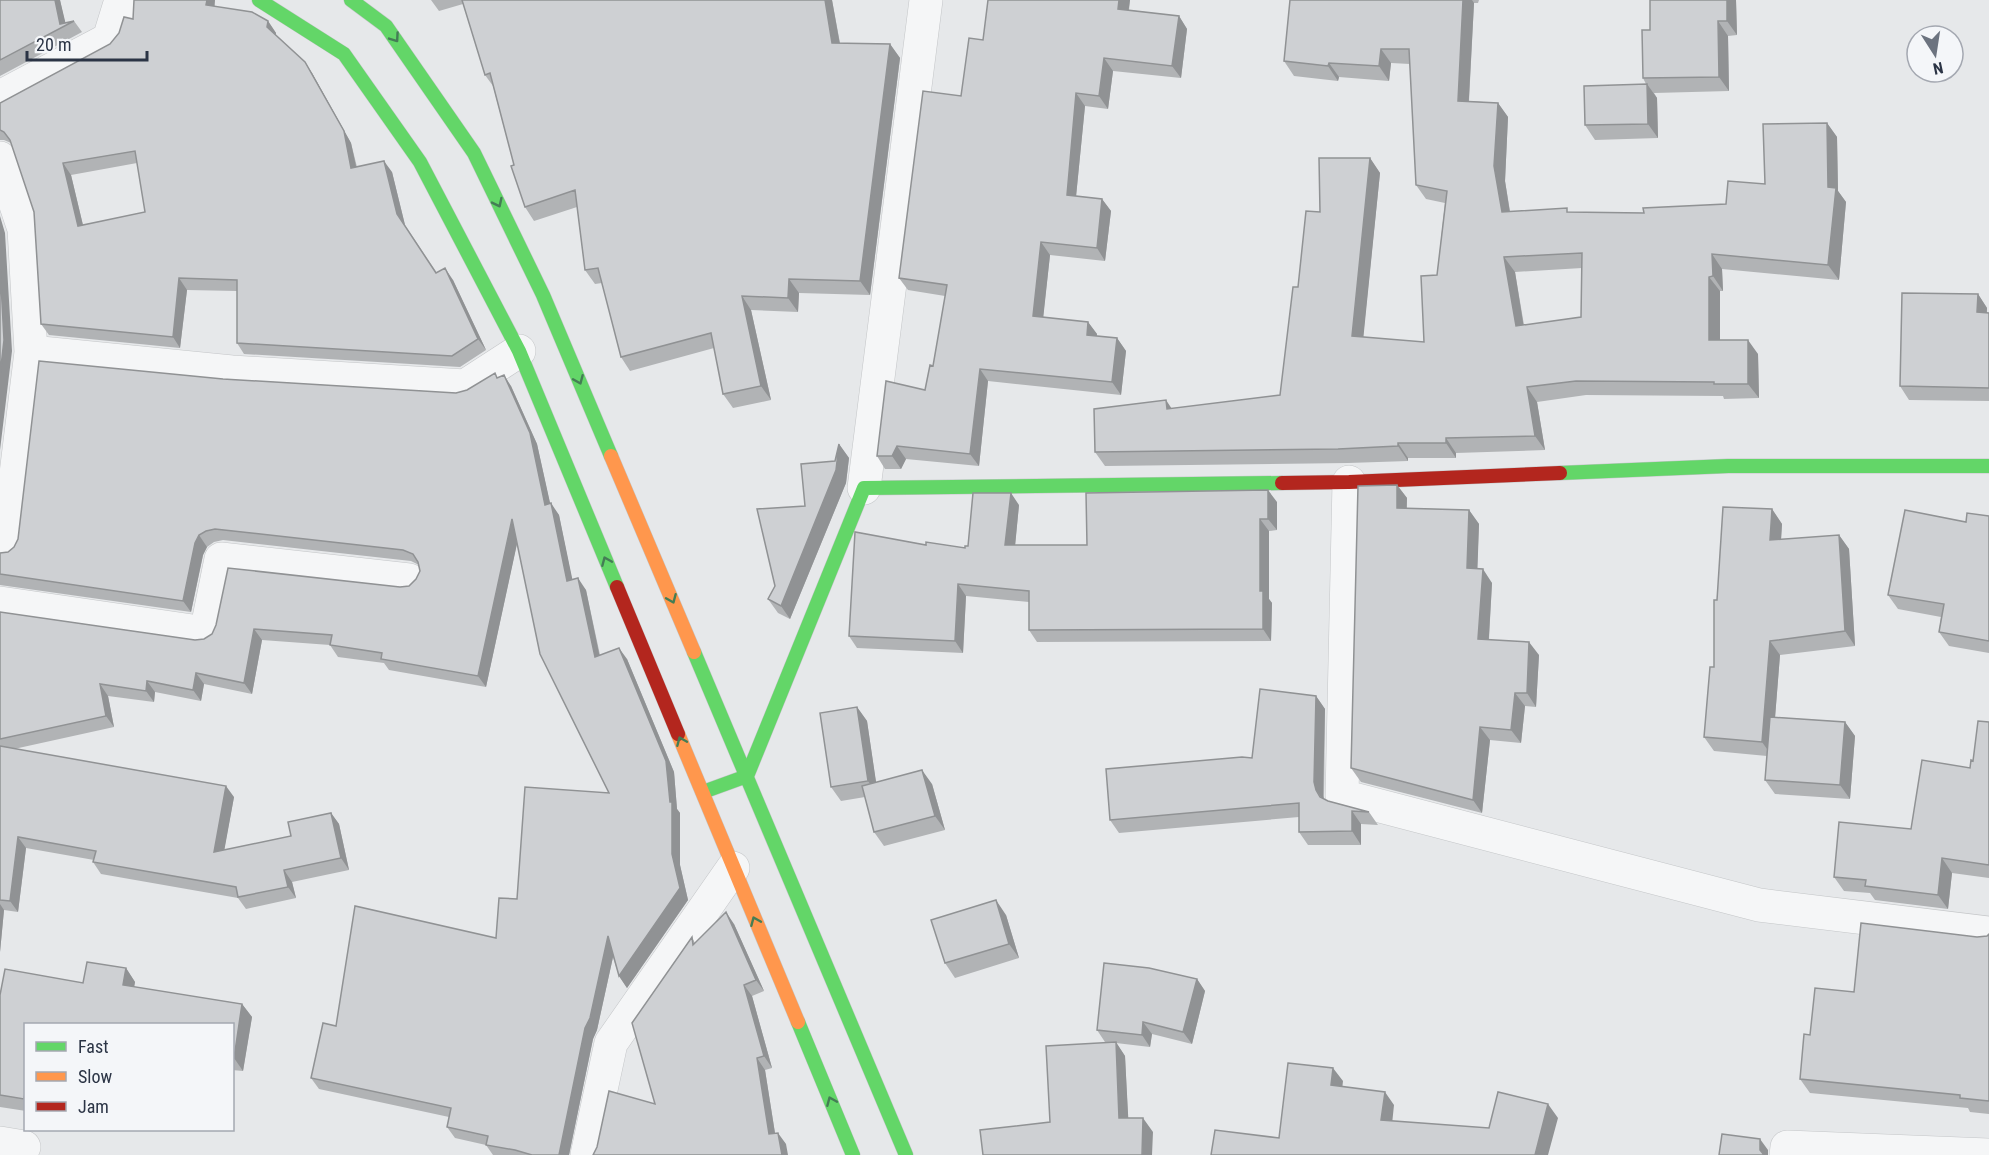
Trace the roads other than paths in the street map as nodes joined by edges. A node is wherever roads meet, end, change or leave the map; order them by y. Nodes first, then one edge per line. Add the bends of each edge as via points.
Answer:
1 (121, 0) edge
2 (259, 0) edge
3 (351, 0) edge
4 (926, 0) edge
5 (0, 97) edge
6 (0, 158) edge
7 (519, 351) junction
8 (31, 352) junction
9 (1989, 466) edge
10 (1349, 482) junction
11 (864, 488) junction
12 (0, 547) edge
13 (409, 580) dead end
14 (0, 603) edge
15 (747, 776) junction
16 (703, 792) junction
17 (733, 868) junction
18 (1989, 933) edge
19 (587, 1155) edge
20 (853, 1155) edge
21 (906, 1155) edge
22 (1786, 1155) edge
23 (1988, 1155) edge

1 - 5 street via 109,39
2 - 7 main road via 344,54 420,162
3 -> 15 main road via 386,26 474,153 543,295
4 - 11 street
6 - 8 street via 24,229
7 - 8 street via 465,386 232,372
16 -> 7 main road
8 - 12 street via 7,547
9 - 10 main road via 1728,466
10 - 11 main road
10 - 18 street via 1342,796 1759,905
11 - 15 main road
13 - 14 street via 221,559 206,633
15 - 16 main road
15 - 21 main road
16 - 17 main road
17 - 19 street via 611,1043
20 -> 17 main road
22 - 23 street via 1786,1147

